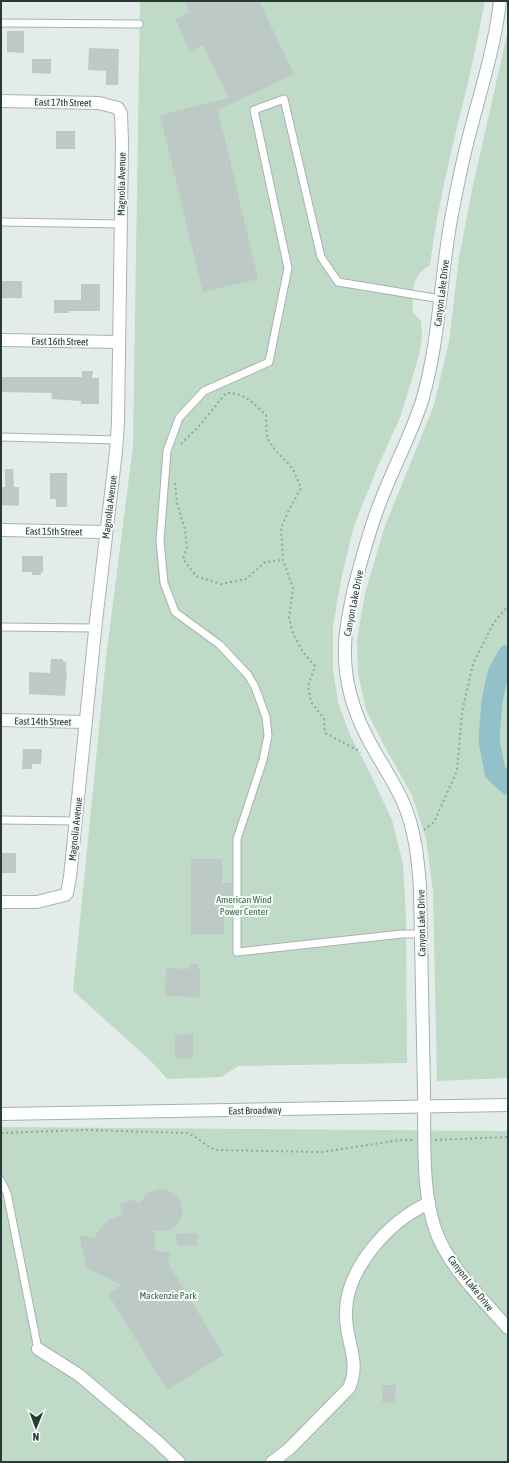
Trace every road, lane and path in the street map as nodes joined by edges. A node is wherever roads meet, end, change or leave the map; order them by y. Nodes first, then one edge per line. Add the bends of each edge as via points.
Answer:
1 (500, 1) edge
2 (1, 23) edge
3 (138, 24) dead end
4 (1, 101) edge
5 (121, 114) joint
6 (1, 222) edge
7 (121, 224) junction
8 (441, 299) junction
9 (1, 340) edge
10 (119, 342) junction
11 (1, 437) edge
12 (117, 440) junction
13 (178, 449) dead end
14 (174, 477) dead end
15 (1, 530) edge
16 (106, 532) junction
17 (283, 560) junction
18 (508, 606) edge
19 (1, 627) edge
20 (96, 628) junction
21 (1, 720) edge
22 (86, 722) junction
23 (382, 762) junction
24 (1, 820) edge
25 (76, 821) junction
26 (414, 839) junction
27 (1, 902) edge
28 (421, 934) junction
29 (508, 1105) edge
30 (424, 1106) junction
31 (1, 1114) edge
32 (1, 1133) edge
33 (508, 1137) edge
34 (424, 1140) junction
35 (1, 1181) edge
36 (429, 1203) junction
37 (508, 1328) edge
38 (38, 1349) joint
39 (179, 1462) edge
40 (272, 1462) edge

1 - 8 street, Canyon Lake Drive via 492,48 458,184
2 - 3 lane
4 - 5 street, East 17th Street via 99,103 118,108
5 - 7 street, Magnolia Avenue
6 - 7 lane
7 - 10 street, Magnolia Avenue
8 - 23 street, Canyon Lake Drive via 435,345 415,423 368,538 347,620 346,672 351,696 359,719
8 - 28 lane via 338,282 322,257 284,99 254,110 288,268 269,362 204,391 179,418 167,451 160,541 164,583 175,612 220,645 248,675 256,687 266,717 268,736 263,760 237,839 237,952
9 - 10 street, East 16th Street
10 - 12 street, Magnolia Avenue
11 - 12 lane
12 - 16 street, Magnolia Avenue
13 - 17 path via 226,393 235,393 252,401 266,415 267,438 293,469 301,488 281,528
14 - 17 path via 187,548 183,559 196,576 221,584 233,582 246,579 265,562
15 - 16 street, East 15th Street
16 - 20 street, Magnolia Avenue
17 - 23 path via 293,588 290,618 293,634 315,666 308,686 311,702 324,719 325,733
18 - 26 path via 494,622 473,664 462,712 458,771 434,822
19 - 20 lane
20 - 22 street, Magnolia Avenue
21 - 22 street, East 14th Street
22 - 25 street, Magnolia Avenue
23 - 26 street, Canyon Lake Drive via 404,804
24 - 25 lane
25 - 27 street, Magnolia Avenue via 67,893 37,902
26 - 28 street, Canyon Lake Drive via 418,857
28 - 30 street, Canyon Lake Drive
29 - 30 street, East Broadway
30 - 31 street, East Broadway
30 - 34 street, Canyon Lake Drive
32 - 34 path via 86,1130 187,1133 216,1150 296,1152 321,1152 401,1140
33 - 34 path
34 - 36 street, Canyon Lake Drive
35 - 38 lane via 7,1193
36 - 37 street, Canyon Lake Drive via 440,1242 455,1267
36 - 40 street via 387,1231 363,1262 354,1279 346,1306 355,1369 349,1388 289,1449
38 - 39 street via 79,1375

